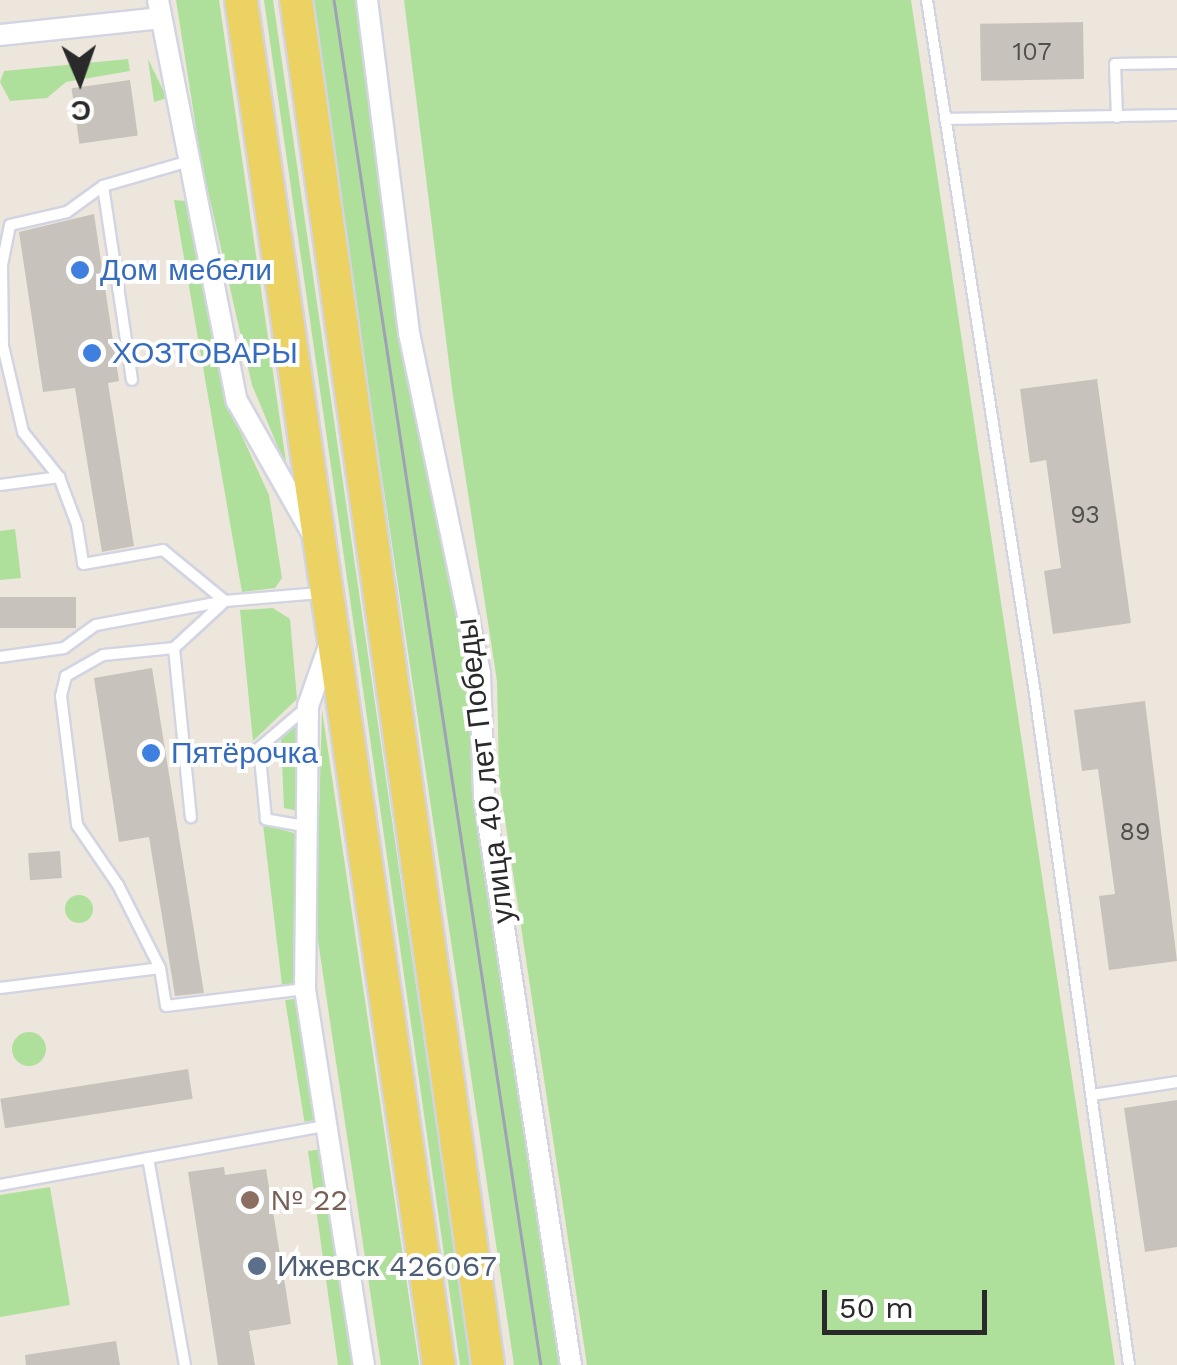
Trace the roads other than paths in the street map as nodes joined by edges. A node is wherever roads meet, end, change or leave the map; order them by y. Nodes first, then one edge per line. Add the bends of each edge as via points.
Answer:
1 (240, 0) edge
2 (296, 0) edge
3 (368, 0) edge
4 (927, 0) edge
5 (160, 9) edge
6 (0, 36) edge
7 (1177, 63) edge
8 (1177, 115) edge
9 (1117, 117) junction
10 (945, 120) junction
11 (186, 162) junction
12 (103, 186) junction
13 (132, 380) dead end
14 (58, 477) junction
15 (0, 485) edge
16 (319, 544) junction
17 (326, 592) junction
18 (225, 601) junction
19 (332, 639) junction
20 (174, 648) junction
21 (0, 657) edge
22 (308, 706) junction
23 (191, 817) dead end
24 (304, 826) junction
25 (160, 968) junction
26 (0, 988) edge
27 (304, 988) junction
28 (1177, 1082) edge
29 (1092, 1095) junction
30 (326, 1126) junction
31 (148, 1158) junction
32 (0, 1185) edge
33 (185, 1365) edge
34 (364, 1365) edge
35 (439, 1365) edge
36 (488, 1365) edge
37 (571, 1365) edge
38 (1129, 1365) edge

1 - 16 main road
2 - 36 main road
3 - 37 street, улица 40 лет Победы via 409,333 480,674 484,796
4 - 10 lane
5 - 6 street
5 - 11 street
7 - 9 lane via 1115,64
8 - 9 lane
9 - 10 lane
10 - 29 lane
11 - 12 lane
11 - 16 street via 237,401
12 - 13 lane
12 - 14 lane via 67,212 10,224 2,265 3,346 23,432
14 - 15 lane
14 - 18 lane via 78,525 83,564 163,550
16 - 17 main road
17 - 18 lane
17 - 19 main road
18 - 20 lane
18 - 21 lane via 96,625 64,648
19 - 22 street
19 - 35 main road
20 - 23 lane
20 - 25 lane via 103,654 66,676 61,696 77,826 118,885
22 - 24 street
22 - 24 lane via 260,748 266,819
24 - 27 street
25 - 26 lane
25 - 27 lane via 166,1006
27 - 30 street
28 - 29 lane
29 - 38 lane
30 - 31 lane
30 - 34 street
31 - 32 lane
31 - 33 lane

